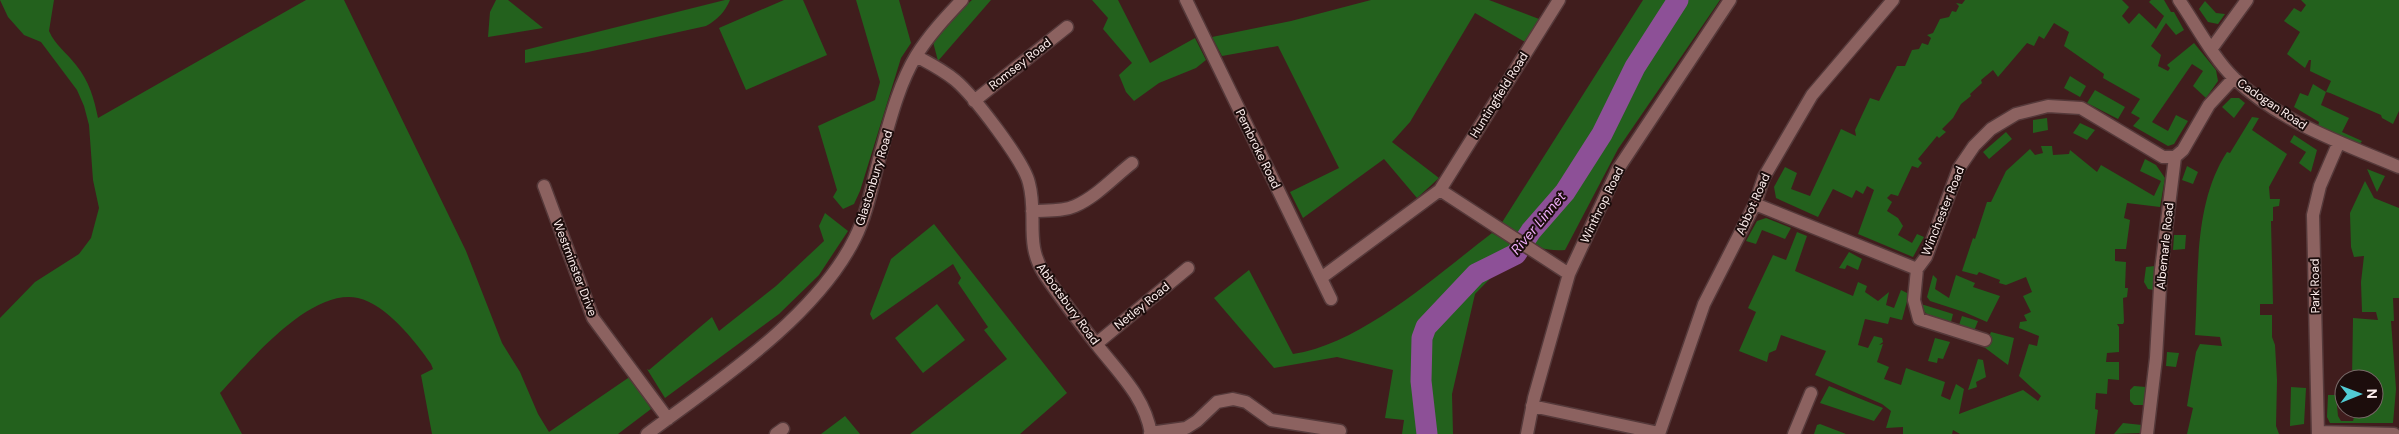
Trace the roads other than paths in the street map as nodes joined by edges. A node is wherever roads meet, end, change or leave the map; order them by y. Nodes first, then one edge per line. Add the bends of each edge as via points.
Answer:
1 (962, 0) edge
2 (1186, 0) edge
3 (1558, 0) edge
4 (1730, 0) edge
5 (1894, 0) edge
6 (2178, 0) edge
7 (2247, 0) edge
8 (1067, 27) dead end
9 (2212, 48) junction
10 (916, 56) junction
11 (2234, 78) junction
12 (974, 101) junction
13 (2339, 142) junction
14 (2175, 157) junction
15 (1132, 163) dead end
16 (2399, 167) edge
17 (544, 186) dead end
18 (1440, 190) junction
19 (1755, 204) junction
20 (1032, 211) junction
21 (1188, 268) dead end
22 (1917, 269) junction
23 (1569, 274) junction
24 (1321, 278) junction
25 (1331, 299) dead end
26 (1985, 340) dead end
27 (1096, 344) junction
28 (1811, 393) dead end
29 (1532, 406) junction
30 (668, 418) junction
31 (1340, 431) dead end
32 (1659, 433) edge
33 (2318, 433) edge
34 (647, 434) edge
35 (1150, 434) edge
36 (1527, 434) edge
37 (1794, 434) edge
38 (2147, 434) edge
39 (2394, 434) edge

1 - 10 street, Glastonbury Road via 936,26
2 - 24 street, Pembroke Road
3 - 18 street, Huntingfield Road
4 - 23 street, Winthrop Road via 1618,169
5 - 19 street, Abbot Road via 1812,95 1764,178
6 - 9 street, Cadogan Road
7 - 9 street
8 - 12 street, Romsey Road
9 - 11 street, Cadogan Road
10 - 12 street, Abbotsbury Road via 955,80
10 - 30 street, Glastonbury Road via 896,104 861,223 840,263 820,292 773,338
11 - 13 street, Cadogan Road via 2266,103 2314,132
11 - 14 street via 2209,105 2183,150
12 - 20 street, Abbotsbury Road via 1022,165 1030,184
13 - 16 street, Cadogan Road
13 - 33 street, Park Road via 2320,186 2313,216
14 - 22 street, Winchester Road via 2163,157 2081,108 2048,106 2016,114 1991,129 1959,168 1926,257
14 - 38 street, Albemarle Road
15 - 20 street via 1074,206
17 - 30 street, Westminster Drive via 593,318
18 - 23 street
18 - 24 street, Huntingfield Road
19 - 22 street, Winchester Road
19 - 32 street, Abbot Road via 1704,304
20 - 27 street, Abbotsbury Road via 1031,239 1036,261
21 - 27 street, Netley Road
22 - 26 street via 1914,300 1919,318
23 - 29 street, Winthrop Road
24 - 25 street, Pembroke Road
27 - 35 street, Abbotsbury Road via 1131,386 1148,417
28 - 37 street
29 - 32 street
29 - 36 street, Winthrop Road
30 - 34 street, Glastonbury Road
31 - 35 street via 1271,420 1246,402 1233,399 1217,402 1186,428
33 - 39 street

